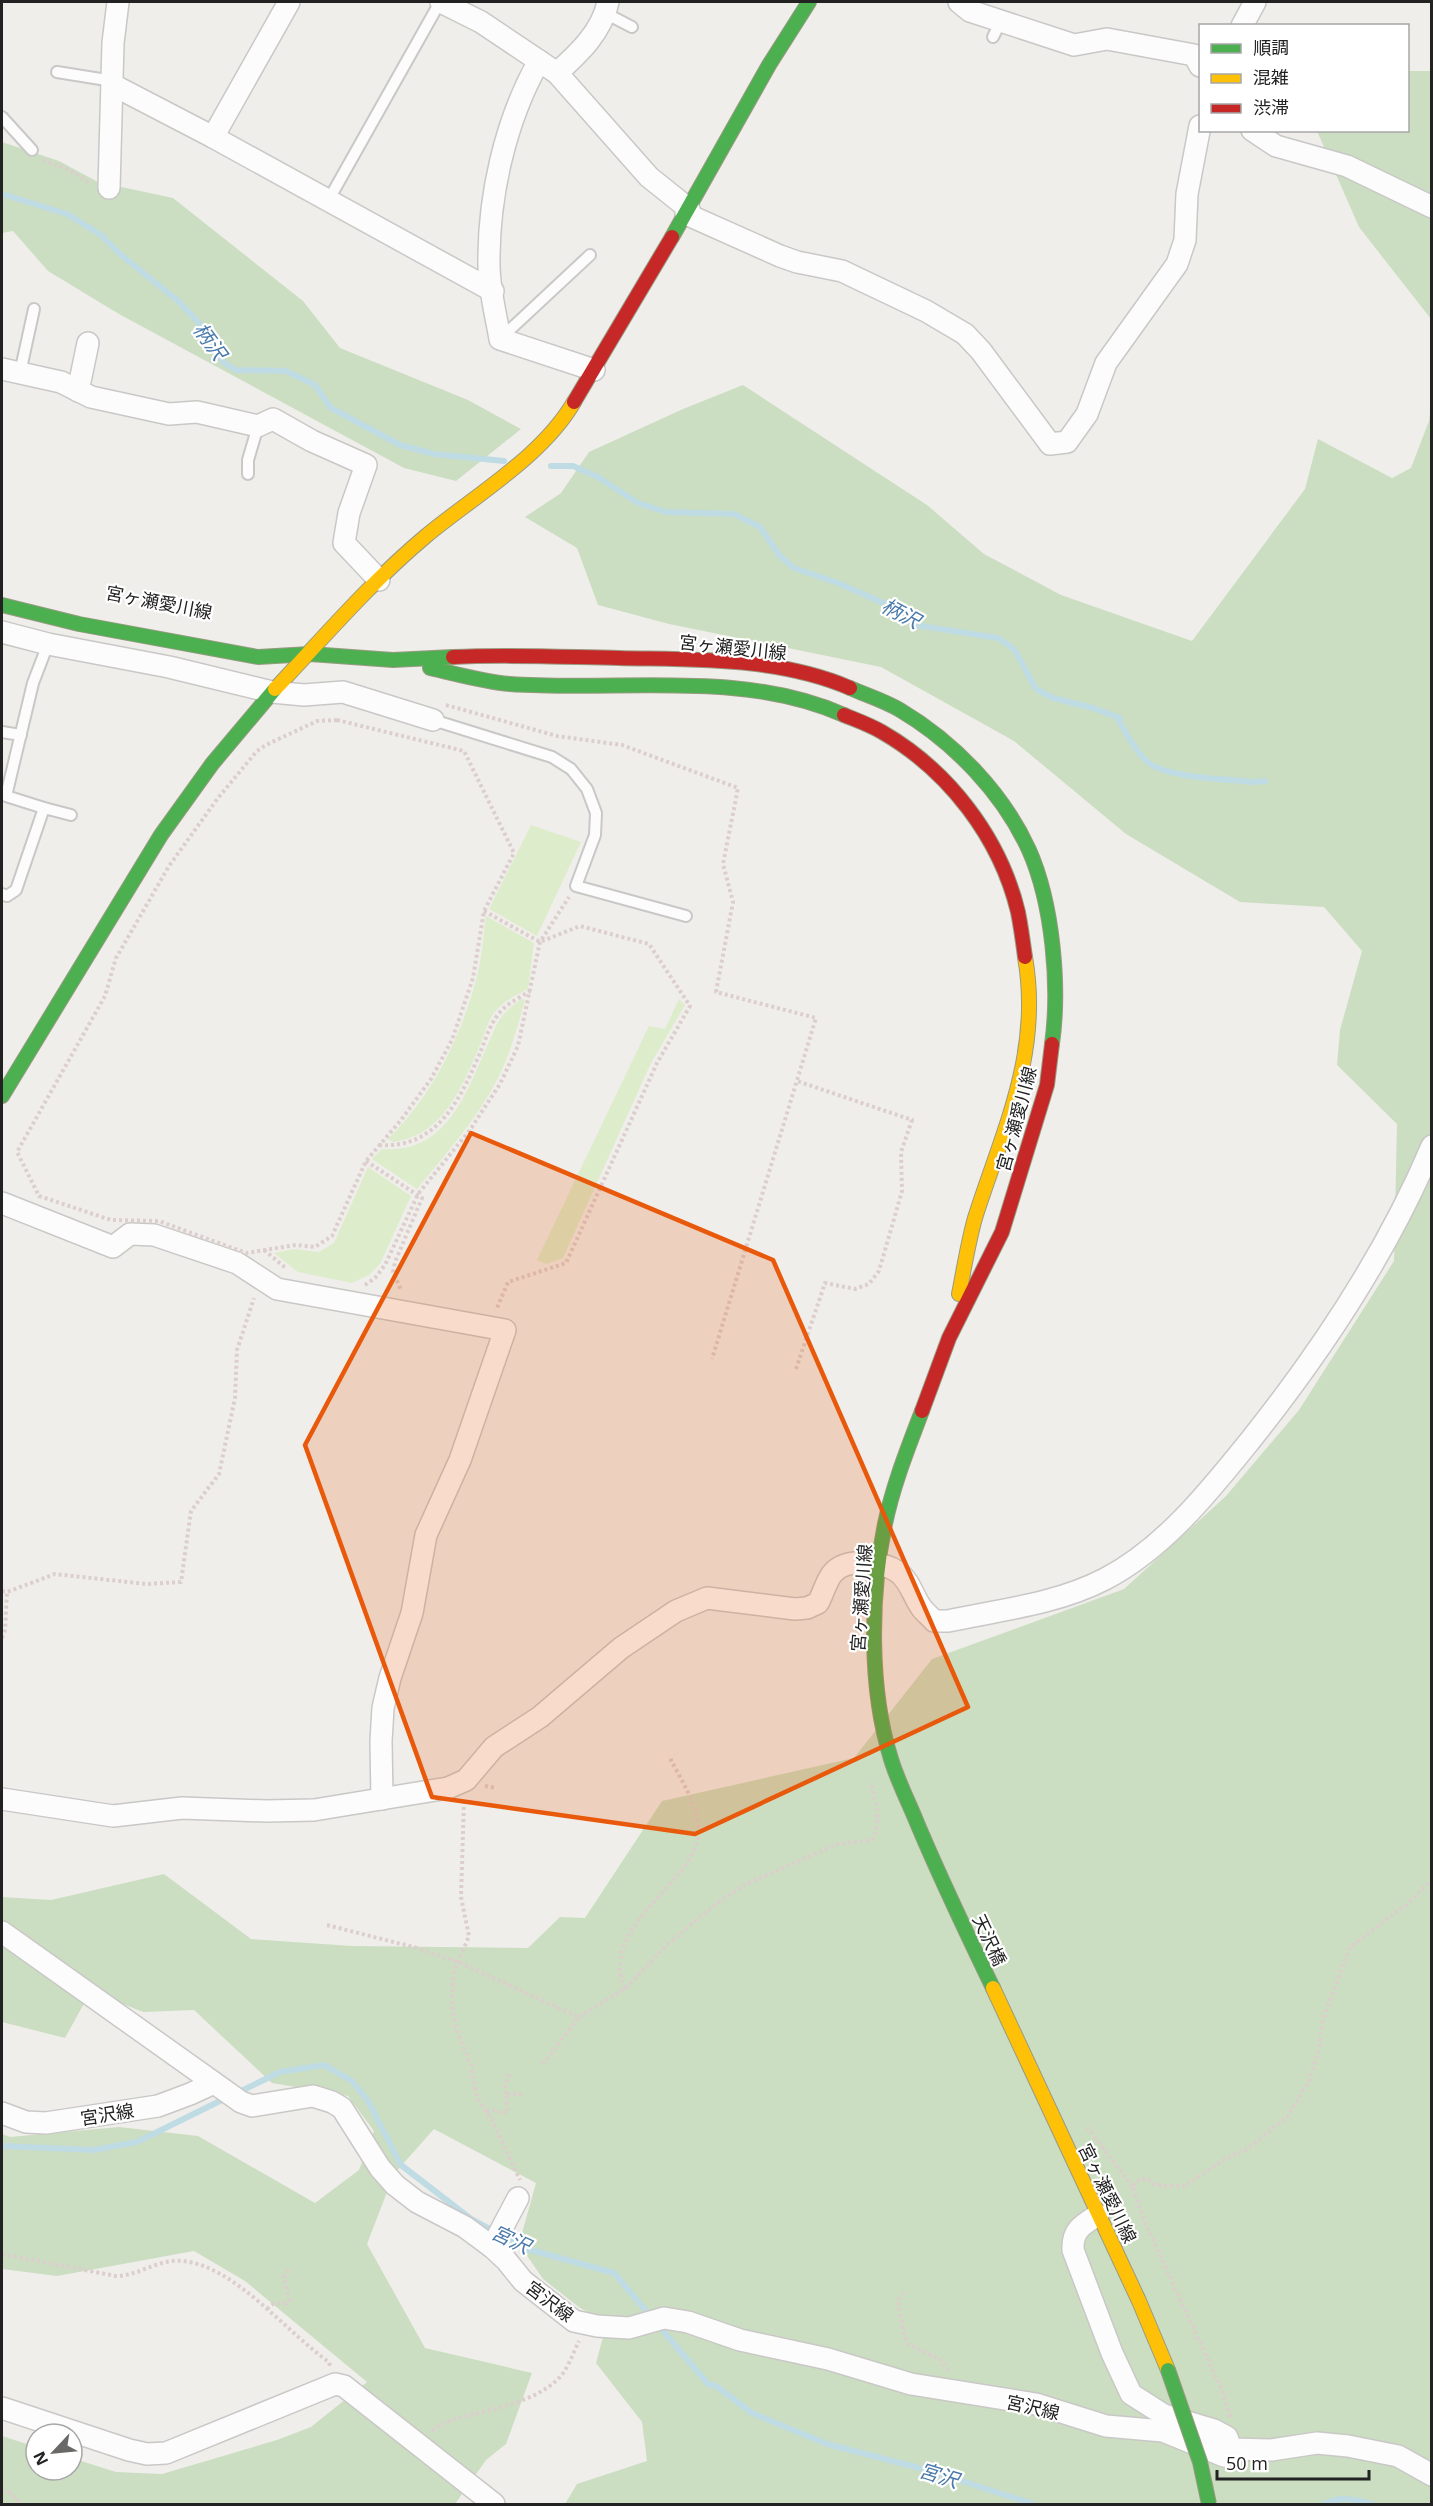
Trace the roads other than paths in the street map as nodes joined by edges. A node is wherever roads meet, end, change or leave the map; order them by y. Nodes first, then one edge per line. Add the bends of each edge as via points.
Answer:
1 (118, 2) edge
2 (289, 2) edge
3 (441, 2) edge
4 (809, 2) edge
5 (959, 2) edge
6 (1255, 2) edge
7 (606, 7) edge
8 (1243, 24) edge
9 (632, 27) dead end
10 (539, 61) junction
11 (1199, 64) edge
12 (57, 72) dead end
13 (556, 74) junction
14 (113, 83) junction
15 (2, 117) edge
16 (1199, 131) edge
17 (1255, 132) edge
18 (213, 136) junction
19 (32, 150) road end
20 (109, 188) road end
21 (328, 201) junction
22 (1431, 207) edge
23 (687, 211) junction
24 (590, 255) dead end
25 (493, 291) junction
26 (34, 309) dead end
27 (500, 339) junction
28 (88, 343) dead end
29 (594, 370) junction
30 (11, 371) edge
31 (78, 391) junction
32 (258, 426) junction
33 (248, 474) dead end
34 (379, 580) junction
35 (2, 605) edge
36 (2, 632) edge
37 (269, 643) dead end
38 (48, 644) junction
39 (310, 654) junction
40 (393, 660) junction
41 (272, 692) junction
42 (435, 711) joint
43 (2, 732) edge
44 (21, 735) junction
45 (45, 808) junction
46 (71, 815) dead end
47 (2, 894) edge
48 (687, 916) dead end
49 (2, 1096) edge
50 (1431, 1146) edge
51 (2, 1203) edge
52 (949, 1338) junction
53 (879, 1564) junction
54 (2, 1799) edge
55 (382, 1799) junction
56 (933, 1861) joint
57 (2, 1932) edge
58 (1013, 2034) joint
59 (214, 2083) junction
60 (2, 2113) edge
61 (518, 2198) road end
62 (1098, 2215) junction
63 (492, 2247) junction
64 (2, 2408) edge
65 (1234, 2449) junction
66 (1431, 2475) edge
67 (494, 2505) edge
68 (1209, 2505) edge

1 - 14 street
2 - 18 street
3 - 10 street via 481,22
3 - 21 lane
4 - 23 main road
5 - 11 street via 997,29 1074,45 1107,39 1194,55
6 - 8 street
7 - 9 lane
7 - 13 street via 584,49
10 - 13 street
10 - 25 street via 523,91 493,196 489,267
12 - 14 lane
13 - 23 street via 649,177
14 - 18 street
14 - 20 street
15 - 19 lane
16 - 23 street via 1187,194 1185,240 1177,264 1106,363 1087,414 1067,442 1050,444 965,334 842,271 780,256
17 - 22 street via 1276,146 1347,166
18 - 21 street
21 - 25 street
23 - 29 main road
24 - 27 lane
25 - 27 street
26 - 30 lane
27 - 29 street
28 - 31 street
29 - 34 main road via 571,408 546,438
30 - 31 street via 61,382
31 - 32 street via 169,414 197,412
32 - 33 lane
32 - 34 street via 273,420 366,465 349,513 345,543
34 - 39 main road
35 - 39 main road, 宮ヶ瀬愛川線 via 79,624 258,657
36 - 38 street
37 - 39 main road, 宮ヶ瀬愛川線
38 - 41 street
38 - 44 lane via 33,683
39 - 40 main road, 宮ヶ瀬愛川線
39 - 41 main road
40 - 52 main road, 宮ヶ瀬愛川線 via 496,683 717,687 764,692 810,703 895,738 937,771 973,812 1001,858 1018,909 1029,970 1028,1038 1015,1107 975,1221
40 - 52 main road, 宮ヶ瀬愛川線 via 496,655 713,660 778,667 840,684 900,710 952,748 998,797 1029,851 1046,906 1054,964 1055,1023 1047,1084 1002,1232
41 - 42 street via 343,692
41 - 49 main road via 212,764 161,835
42 - 48 lane via 552,757 571,769 587,789 596,813 595,835 576,886
43 - 44 lane
44 - 45 lane via 6,796
45 - 46 lane
45 - 47 lane via 16,890 7,896
50 - 53 street via 1398,1216 1353,1296 1286,1395 1228,1468 1152,1548 1076,1593 948,1621 934,1621 898,1572
51 - 55 street via 113,1248 130,1234 154,1235 237,1263 277,1289 506,1330 460,1460 426,1535 412,1612 383,1708
52 - 53 main road, 宮ヶ瀬愛川線 via 900,1470
53 - 55 street via 840,1567 832,1574 819,1603 807,1608 707,1598 676,1611 621,1648 540,1717 494,1747 462,1782
53 - 56 main road, 宮ヶ瀬愛川線 via 874,1640 878,1703 891,1760
54 - 55 street via 113,1816 182,1808 314,1810
56 - 58 main road, 天沢橋
57 - 59 street
58 - 62 main road, 宮ヶ瀬愛川線
59 - 60 street, 宮沢線 via 158,2106 46,2123 26,2122
59 - 63 street, 宮沢線 via 252,2106 313,2096 332,2102 342,2108 395,2185
61 - 63 street
62 - 65 street via 1078,2227 1072,2237 1073,2250 1131,2394 1164,2415 1214,2430 1227,2438
62 - 68 main road, 宮ヶ瀬愛川線, bridge via 1168,2370 1200,2462
63 - 65 street, 宮沢線 via 523,2281 574,2321 629,2328 664,2318 688,2322 740,2340 828,2359 902,2381 1036,2404 1106,2426 1163,2431 1224,2456
64 - 67 street via 147,2454 166,2452 335,2384 344,2386
65 - 66 street via 1271,2450 1317,2443 1348,2446 1398,2456

